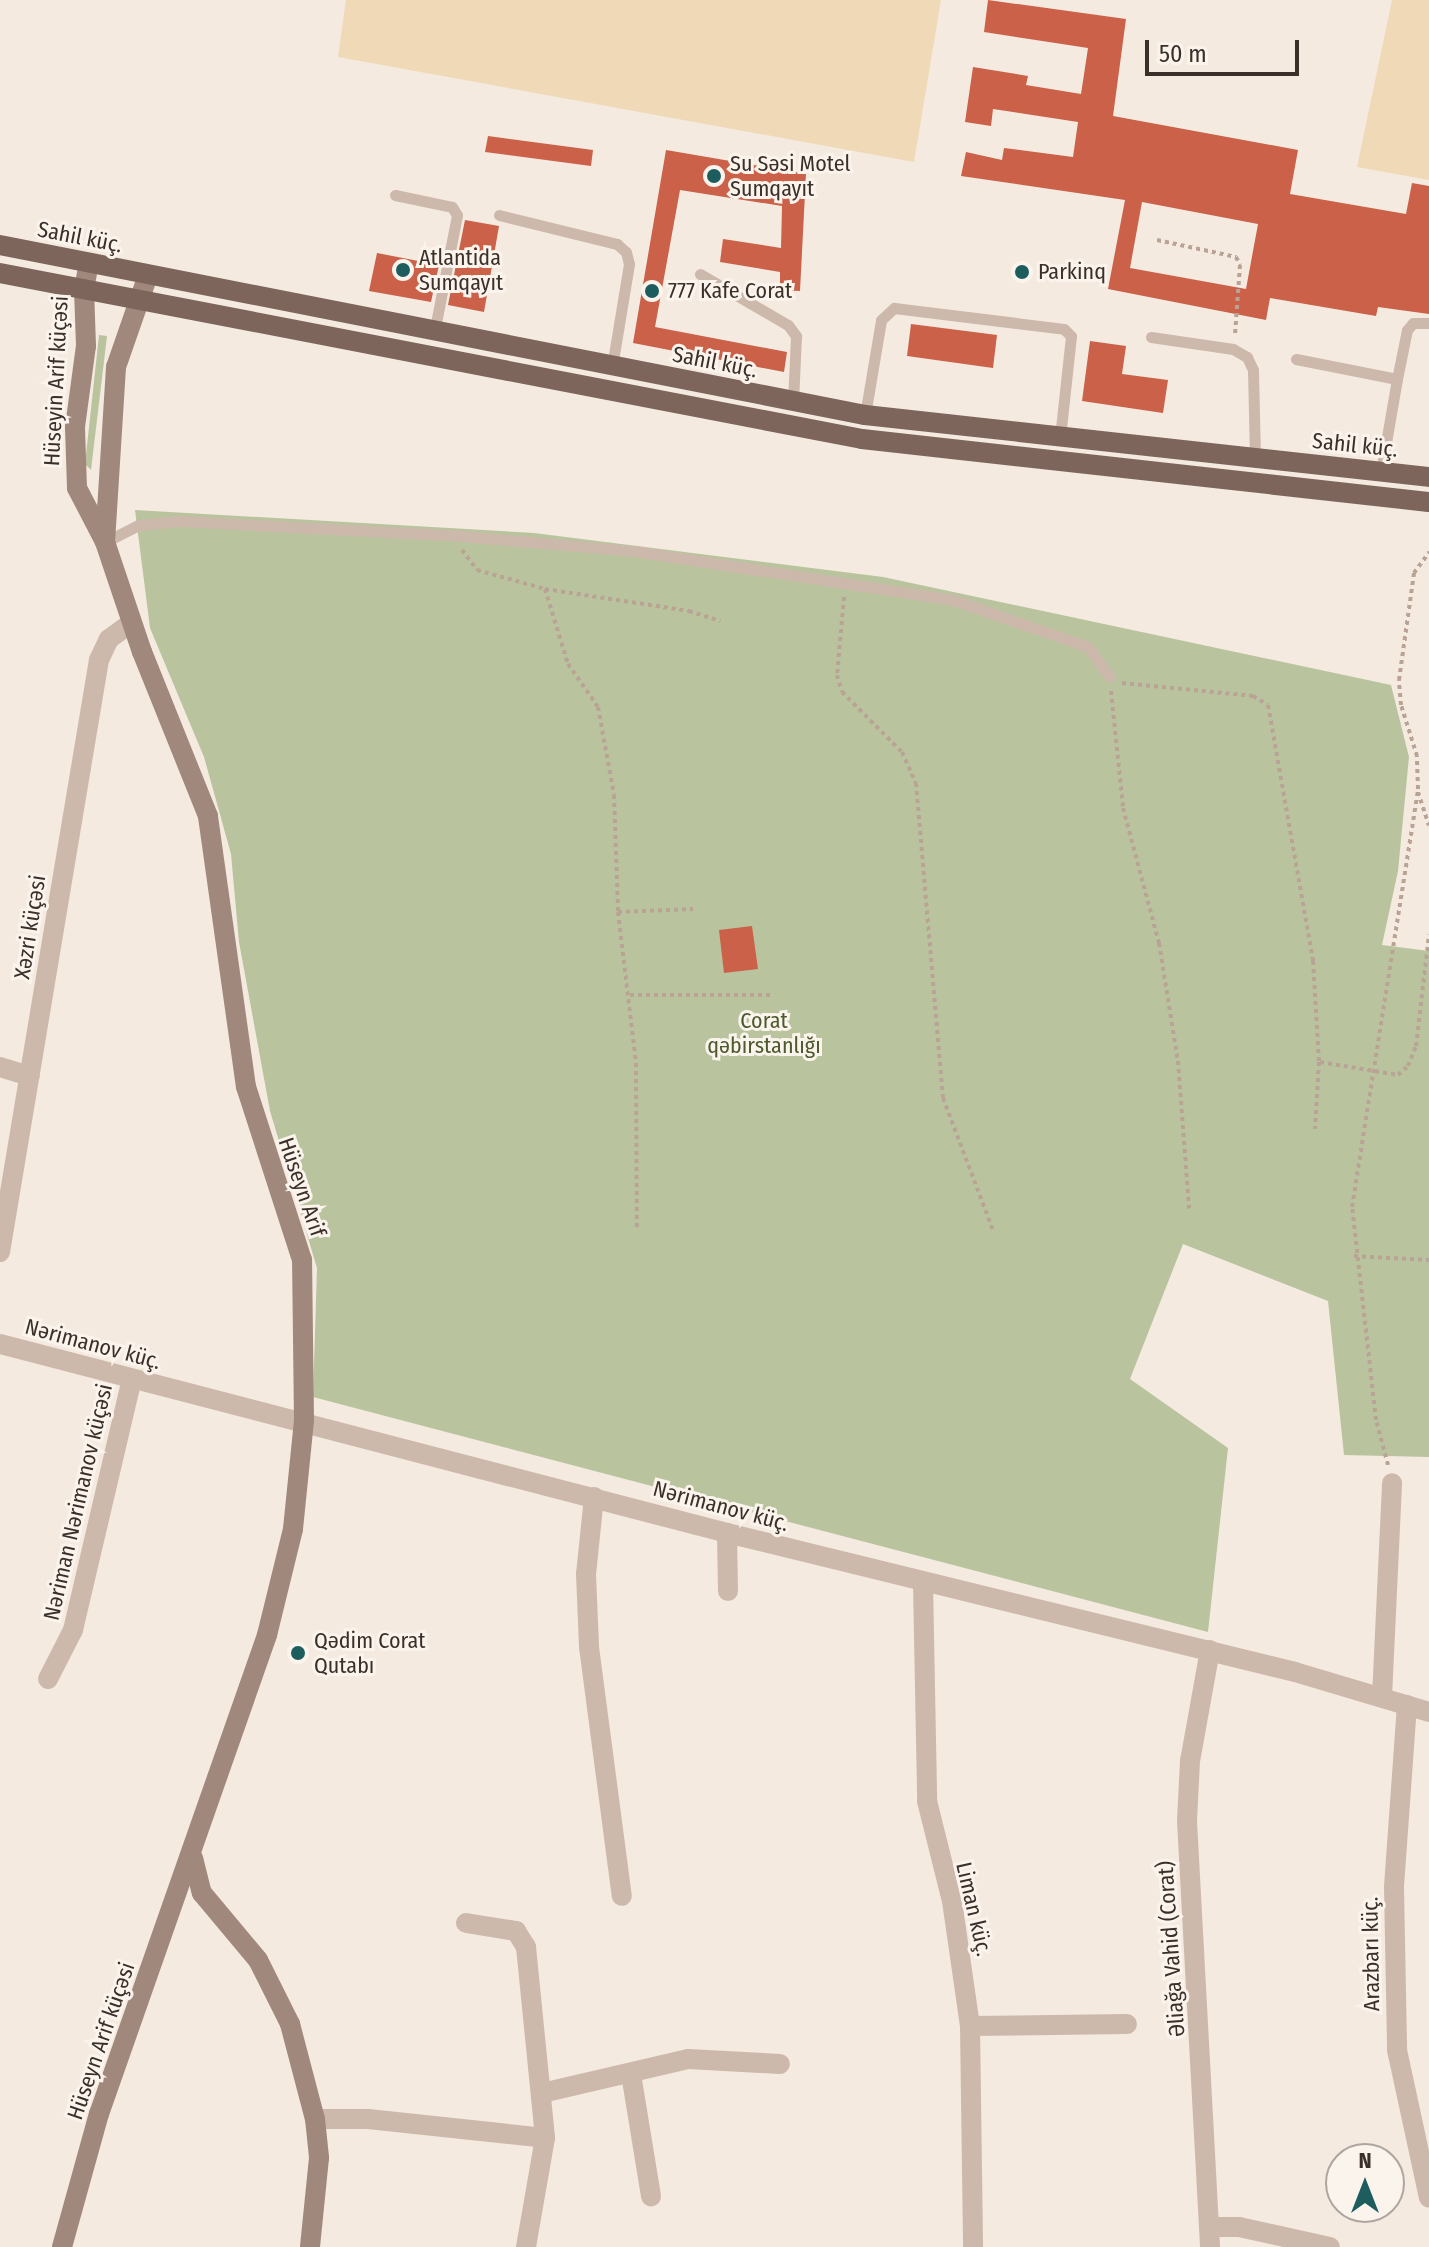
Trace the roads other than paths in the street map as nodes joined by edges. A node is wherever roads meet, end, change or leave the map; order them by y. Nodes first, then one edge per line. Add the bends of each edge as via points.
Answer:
1 (395, 195) dead end
2 (499, 215) dead end
3 (0, 245) edge
4 (89, 263) junction
5 (0, 273) edge
6 (700, 274) dead end
7 (148, 275) junction
8 (84, 290) junction
9 (142, 302) junction
10 (1429, 323) edge
11 (434, 333) junction
12 (1151, 337) dead end
13 (1296, 359) dead end
14 (612, 367) junction
15 (1397, 379) junction
16 (793, 401) junction
17 (865, 415) junction
18 (1060, 438) junction
19 (1255, 459) junction
20 (1381, 472) junction
21 (1429, 477) edge
22 (1429, 502) edge
23 (105, 542) junction
24 (131, 623) junction
25 (1110, 677) road end
26 (0, 1067) edge
27 (30, 1076) junction
28 (0, 1252) edge
29 (0, 1344) edge
30 (132, 1379) junction
31 (304, 1420) junction
32 (1392, 1483) road end
33 (594, 1497) junction
34 (727, 1533) junction
35 (923, 1583) junction
36 (728, 1591) dead end
37 (1210, 1650) junction
38 (48, 1679) dead end
39 (1382, 1697) junction
40 (1407, 1705) junction
41 (1429, 1712) edge
42 (192, 1854) junction
43 (622, 1896) dead end
44 (215, 1908) junction
45 (168, 1921) junction
46 (466, 1923) dead end
47 (1127, 2024) dead end
48 (970, 2026) junction
49 (780, 2064) dead end
50 (631, 2074) junction
51 (542, 2093) junction
52 (315, 2119) junction
53 (545, 2138) junction
54 (651, 2196) dead end
55 (1429, 2198) edge
56 (1210, 2237) edge
57 (62, 2247) edge
58 (310, 2247) edge
59 (526, 2247) edge
60 (973, 2247) edge
61 (1330, 2247) edge

1 - 11 lane via 452,207 457,215
2 - 14 lane via 617,244 626,252 629,264
3 - 4 main road, Sahil küç.
4 - 7 main road, Sahil küç.
4 - 8 street, Hüseyin Arif küçəsi
5 - 8 main road
6 - 16 lane via 788,325 796,336
7 - 9 street
7 - 11 main road, Sahil küç.
8 - 9 main road
8 - 23 street, Hüseyin Arif küçəsi via 87,337 74,469 85,508
9 - 22 main road via 862,439
9 - 23 street via 116,367
10 - 15 lane via 1413,323 1407,330
11 - 14 main road, Sahil küç.
12 - 19 lane via 1233,349 1247,357 1253,370
13 - 15 lane
14 - 16 main road, Sahil küç.
15 - 20 lane
16 - 17 main road, Sahil küç.
17 - 18 main road, Sahil küç.
17 - 18 lane via 881,320 894,308 1064,329 1071,336
18 - 19 main road, Sahil küç.
19 - 20 main road, Sahil küç.
20 - 21 main road, Sahil küç.
23 - 24 street, Hüseyn Arif
23 - 25 lane via 159,521 450,535 634,551 954,600 1088,647
24 - 27 street, Xəzri küçəsi via 109,639 99,660
24 - 31 street, Hüseyn Arif via 208,816 246,1087 302,1260
26 - 27 street
27 - 28 street, Xəzri küçəsi
29 - 30 street, Nərimanov küç.
30 - 31 street, Nərimanov küç.
30 - 38 street, Nəriman Nərimanov küçəsi via 73,1630
31 - 33 street, Nərimanov küç.
31 - 42 street, Hüseyn Arif via 293,1529 267,1635
32 - 39 street
33 - 34 street, Nərimanov küç.
33 - 43 street via 586,1574 589,1647
34 - 35 street, Nərimanov küç.
34 - 36 street
35 - 37 street, Nərimanov küç.
35 - 48 street, Liman küç. via 927,1801 952,1901
37 - 39 street, Nərimanov küç.
37 - 56 street, Əliağa Vahid (Corat) via 1190,1761 1187,1821
39 - 40 street, Nərimanov küç.
40 - 41 street, Nərimanov küç.
40 - 55 street, Arazbarı küç. via 1394,1874 1397,2050
42 - 44 street via 197,1883
42 - 45 street, Hüseyn Arif küçəsi
44 - 45 street via 186,1905
44 - 52 street via 258,1960 283,2006
45 - 57 street, Hüseyn Arif küçəsi via 99,2114
46 - 51 street via 524,1936
47 - 48 street
48 - 60 street, Liman küç.
49 - 50 street via 688,2059
50 - 51 street
50 - 54 street
51 - 53 street
52 - 53 street via 368,2119
52 - 58 street via 319,2192
53 - 59 street
56 - 61 street via 1239,2227

